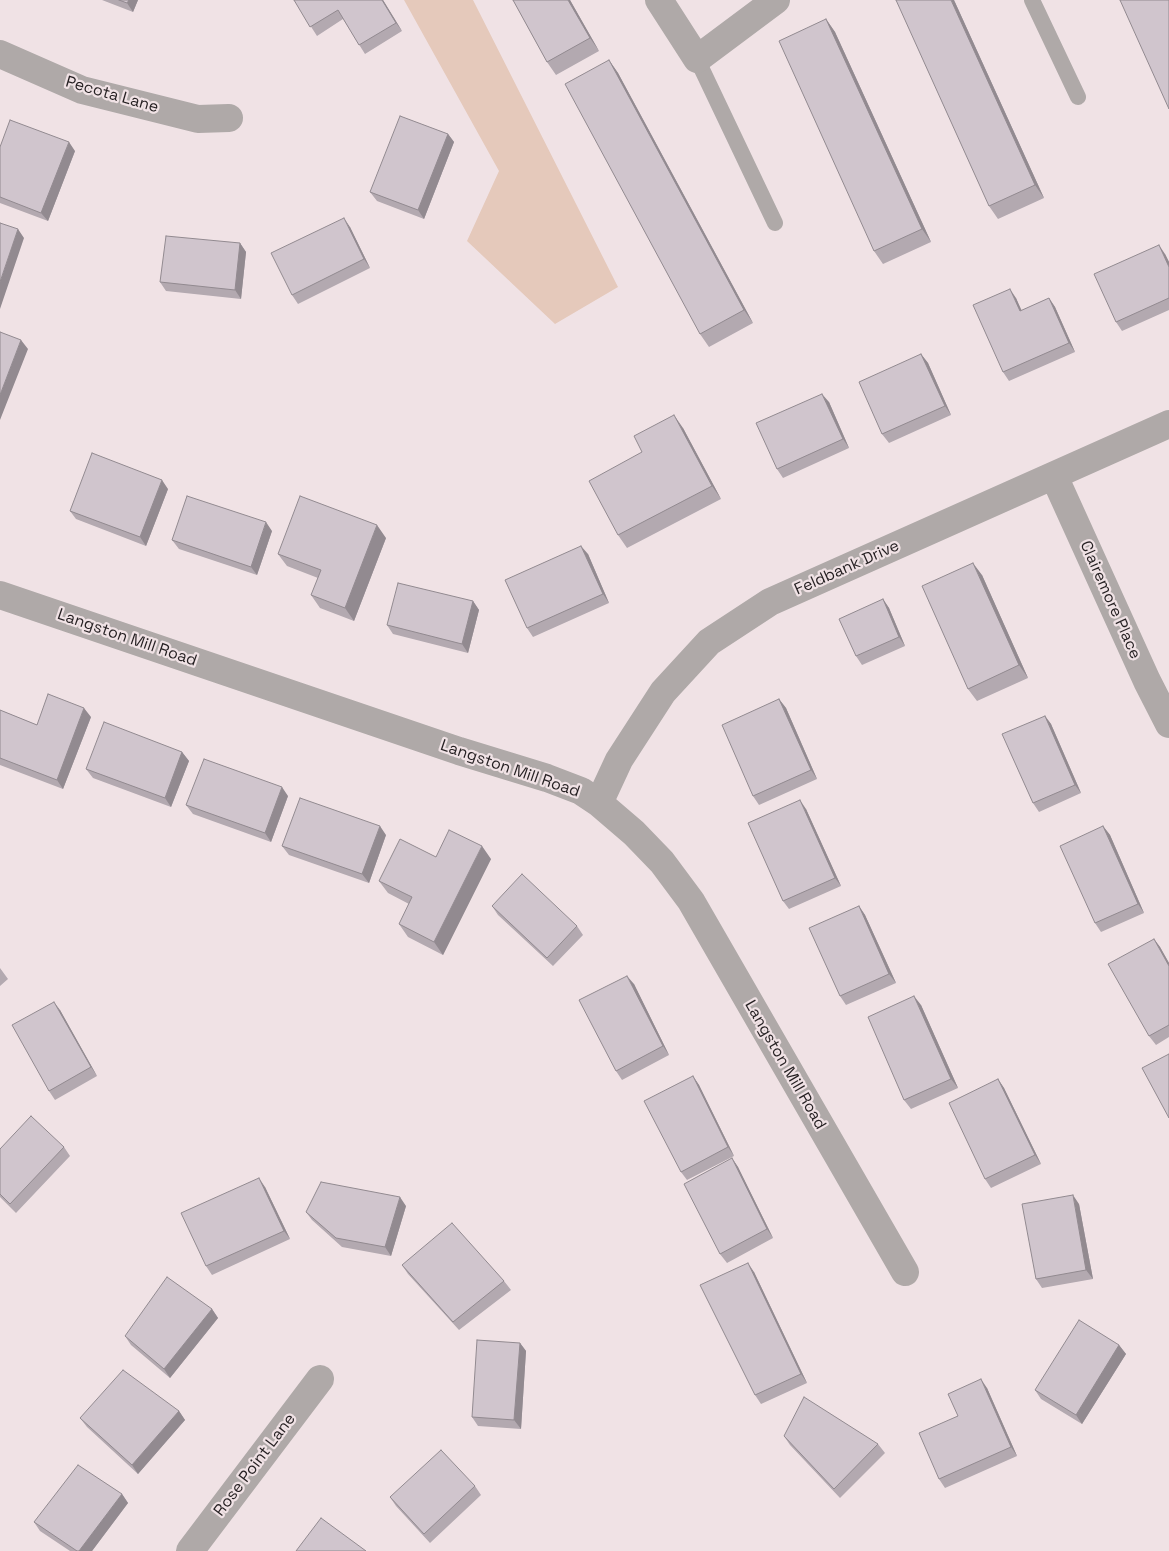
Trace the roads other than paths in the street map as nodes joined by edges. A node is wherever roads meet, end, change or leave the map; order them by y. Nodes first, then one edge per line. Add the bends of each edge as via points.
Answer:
1 (659, 0) edge
2 (776, 0) edge
3 (1032, 0) edge
4 (0, 54) edge
5 (697, 58) junction
6 (1078, 97) dead end
7 (229, 118) dead end
8 (775, 223) dead end
9 (1169, 424) edge
10 (1054, 476) junction
11 (0, 595) edge
12 (1169, 724) edge
13 (600, 803) junction
14 (905, 1272) dead end
15 (320, 1379) dead end
16 (190, 1551) edge

1 - 5 street
2 - 5 street
3 - 6 lane
4 - 7 street, Pecota Lane via 82,90 198,119
5 - 8 lane
9 - 10 street, Feldbank Drive
10 - 12 street, Clairemore Place
10 - 13 street, Feldbank Drive via 770,602 709,642 663,692 619,760
11 - 13 street, Langston Mill Road via 546,778 581,791
13 - 14 street, Langston Mill Road via 662,862 691,901
15 - 16 street, Rose Point Lane

